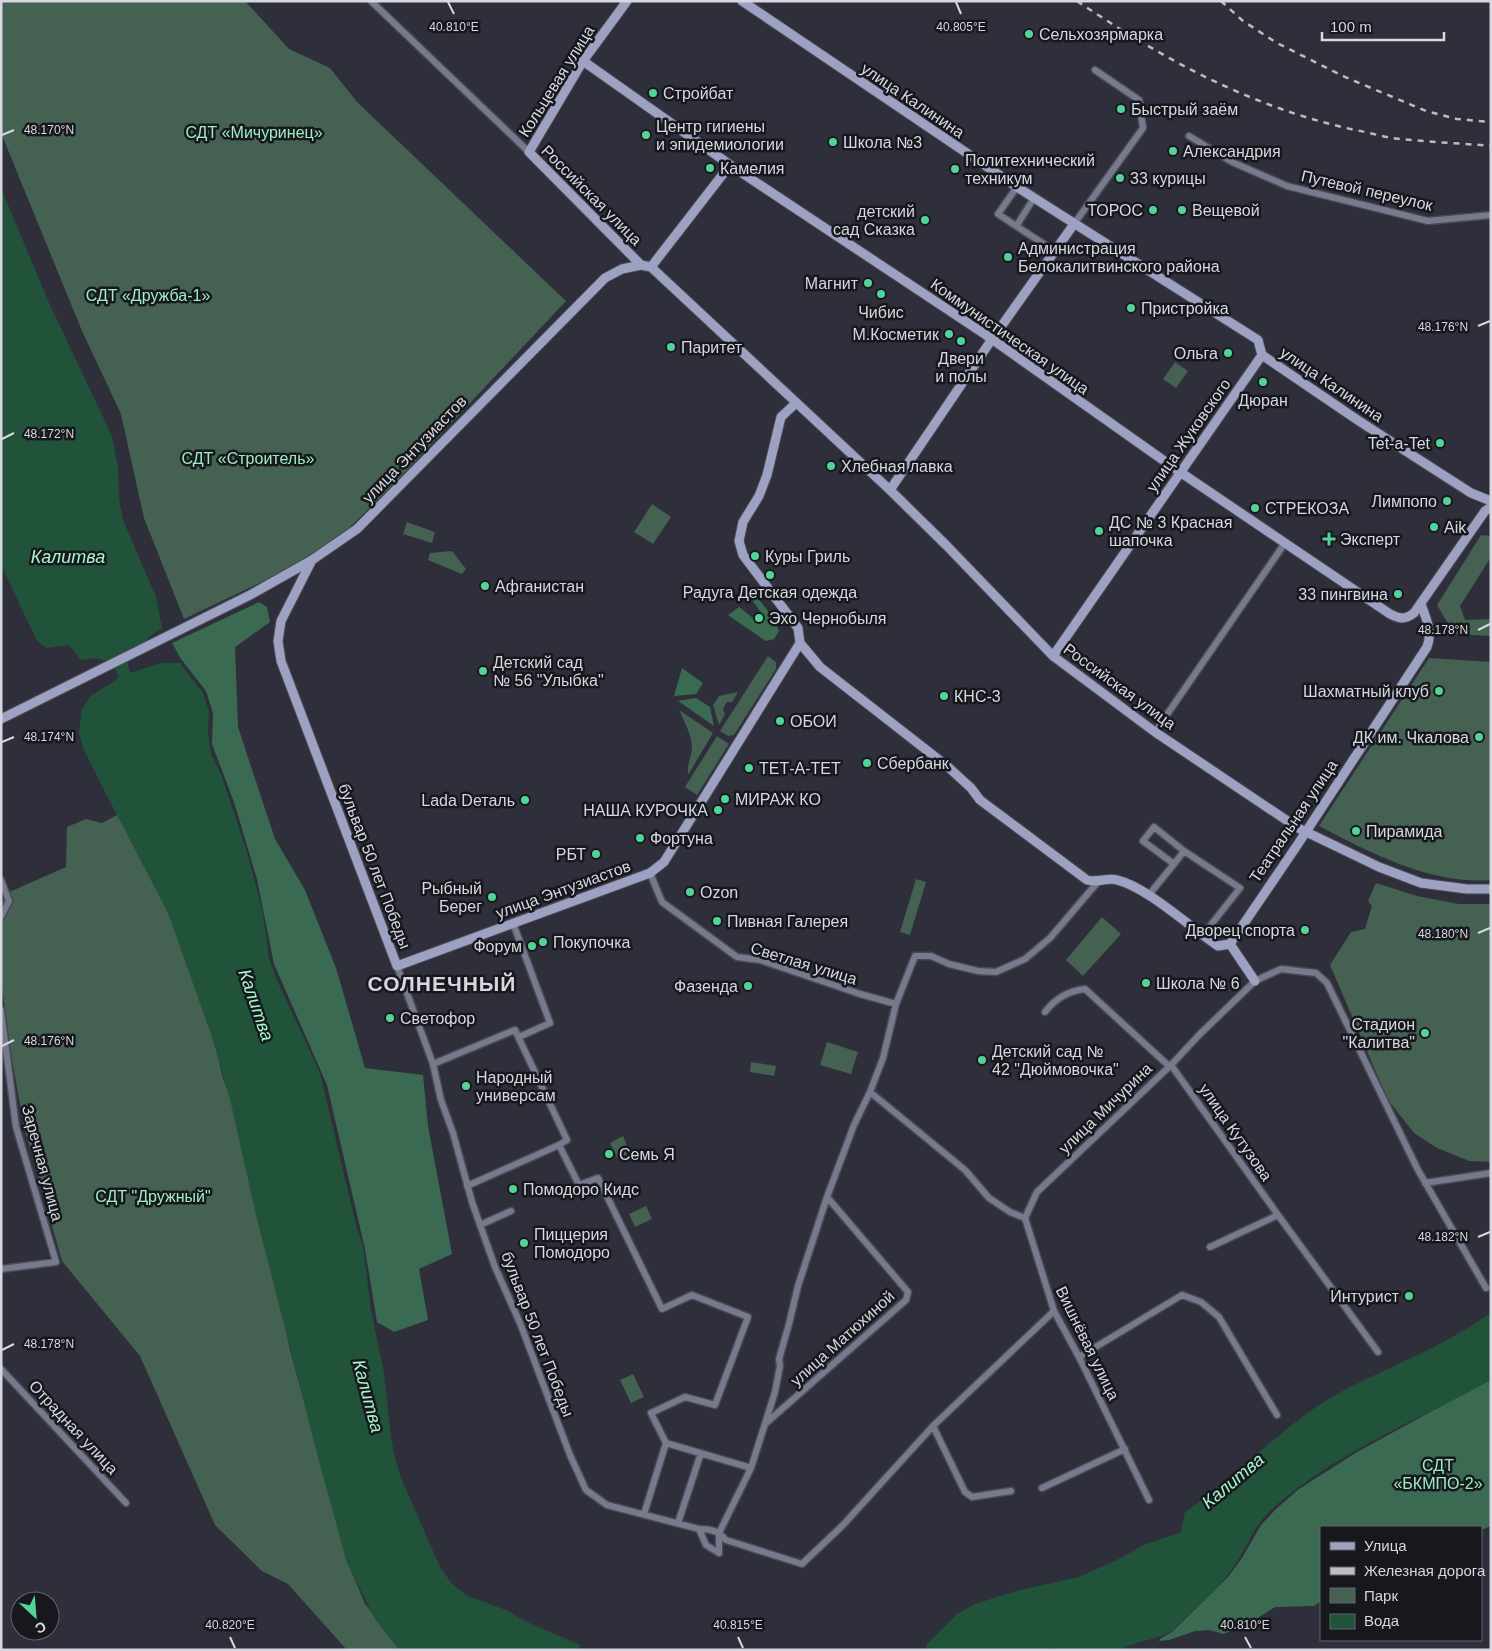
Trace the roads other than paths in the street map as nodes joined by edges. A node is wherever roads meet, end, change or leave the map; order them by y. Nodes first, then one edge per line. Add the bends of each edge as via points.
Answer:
1 (371, 1) edge
2 (627, 1) edge
3 (742, 1) edge
4 (583, 61) junction
5 (1095, 70) dead end
6 (1189, 136) dead end
7 (529, 152) junction
8 (730, 165) junction
9 (1017, 187) junction
10 (1034, 198) junction
11 (1491, 215) edge
12 (1074, 224) junction
13 (1017, 225) junction
14 (1056, 252) junction
15 (642, 265) junction
16 (651, 267) junction
17 (992, 340) junction
18 (1262, 355) junction
19 (796, 403) junction
20 (1180, 472) junction
21 (890, 490) junction
22 (1491, 500) edge
23 (1491, 507) edge
24 (1285, 543) junction
25 (312, 560) junction
26 (1421, 604) junction
27 (800, 643) junction
28 (1053, 656) junction
29 (1, 720) edge
30 (1155, 732) junction
31 (1305, 832) junction
32 (1184, 851) junction
33 (1174, 864) junction
34 (650, 873) junction
35 (1, 880) edge
36 (1097, 883) junction
37 (1491, 889) edge
38 (1151, 897) junction
39 (1, 917) edge
40 (513, 923) junction
41 (1210, 926) dead end
42 (1230, 944) junction
43 (397, 966) junction
44 (1255, 981) junction
45 (896, 1004) junction
46 (1, 1010) edge
47 (1045, 1012) dead end
48 (519, 1037) junction
49 (433, 1064) junction
50 (1170, 1066) junction
51 (870, 1092) junction
52 (558, 1145) junction
53 (1491, 1173) edge
54 (1425, 1183) junction
55 (467, 1186) junction
56 (827, 1197) junction
57 (511, 1211) dead end
58 (1278, 1215) junction
59 (1025, 1218) junction
60 (480, 1225) junction
61 (1210, 1247) dead end
62 (1, 1269) edge
63 (1486, 1288) dead end
64 (1054, 1311) junction
65 (1378, 1352) dead end
66 (1079, 1357) junction
67 (1, 1369) edge
68 (1277, 1415) dead end
69 (765, 1424) junction
70 (933, 1426) junction
71 (666, 1443) junction
72 (1125, 1449) junction
73 (701, 1453) junction
74 (751, 1468) junction
75 (1042, 1488) dead end
76 (1011, 1491) dead end
77 (1149, 1500) dead end
78 (126, 1504) dead end
79 (644, 1514) junction
80 (678, 1523) junction
81 (699, 1529) junction
82 (719, 1533) junction

1 - 7 street, Российская улица
2 - 4 street, Кольцевая улица
3 - 9 street, улица Калинина
4 - 7 street, Кольцевая улица
4 - 8 street, Коммунистическая улица
5 - 12 street via 1139,100 1143,128
6 - 11 street, Путевой переулок via 1232,162 1287,186 1428,221
7 - 15 street, Российская улица
8 - 16 street
8 - 17 street, Коммунистическая улица
9 - 10 street, улица Калинина
9 - 13 street via 998,214
10 - 12 street, улица Калинина
10 - 13 street
12 - 14 street
12 - 18 street, улица Калинина via 1258,340
13 - 14 street
14 - 17 street
15 - 16 street, Российская улица
15 - 25 street, улица Энтузиастов via 622,269 605,278 357,529
16 - 19 street, Российская улица
17 - 20 street, Коммунистическая улица
17 - 21 street
18 - 20 street, улица Жуковского
18 - 22 street, улица Калинина via 1458,485
19 - 21 street, Российская улица
19 - 27 street via 781,417 767,475 743,522 739,541 743,555 798,628
20 - 24 street, Коммунистическая улица
20 - 28 street, улица Жуковского
21 - 28 street, Российская улица
23 - 26 street via 1485,511
24 - 26 street, Коммунистическая улица via 1400,619 1406,619
24 - 30 street
25 - 29 street, улица Энтузиастов via 250,595
25 - 43 street, бульвар 50 лет Победы via 281,621 278,641 281,661
26 - 31 street, Театральная улица via 1430,630 1427,647
27 - 34 street, улица Энтузиастов via 669,855
27 - 36 street via 820,667 947,766 980,800 1087,880
28 - 30 street, Российская улица
30 - 31 street, Российская улица
31 - 37 street, Российская улица via 1379,867 1422,883
31 - 42 street, Театральная улица
32 - 33 street
32 - 33 street via 1154,827 1143,841
32 - 41 street via 1240,888
33 - 38 street via 1152,891
34 - 40 street, улица Энтузиастов
34 - 45 street, Светлая улица via 662,902 736,957 760,960
35 - 39 street via 9,901
36 - 38 street via 1116,879
36 - 45 street via 1050,938 1025,959 996,972 949,964 931,956 915,956
38 - 42 street via 1218,946
40 - 43 street, улица Энтузиастов
40 - 48 street via 550,1023
42 - 44 street
43 - 49 street, бульвар 50 лет Победы
44 - 50 street, улица Мичурина
44 - 54 street, улица Мичурина via 1281,969 1316,973 1328,983
45 - 51 street via 883,1058
46 - 62 street, Заречная улица via 16,1127 56,1262
47 - 50 street, улица Кутузова via 1064,994 1084,989
48 - 49 street via 515,1030
48 - 52 street via 567,1140
49 - 55 street, бульвар 50 лет Победы
50 - 58 street, улица Кутузова
50 - 59 street, улица Мичурина via 1038,1192
51 - 56 street
51 - 59 street via 965,1170 989,1198
52 - 55 street
52 - 71 street via 578,1185 598,1178 662,1309 692,1294 748,1318 715,1406 684,1397 651,1413
53 - 54 street
54 - 63 street, улица Мичурина
55 - 60 street, бульвар 50 лет Победы
56 - 69 street via 798,1286
56 - 69 street, улица Матюхиной via 908,1292 906,1300
57 - 60 street
58 - 61 street
58 - 65 street, улица Кутузова
59 - 64 street, Вишнёвая улица
60 - 79 street, бульвар 50 лет Победы via 586,1490 607,1505
64 - 66 street, Вишнёвая улица
64 - 70 street
66 - 68 street via 1182,1295 1201,1302 1219,1317
66 - 72 street, Вишнёвая улица
67 - 78 street, Отрадная улица
69 - 74 street
70 - 76 street via 969,1495
70 - 82 street via 843,1525 802,1564 726,1540
71 - 73 street
71 - 79 street
72 - 75 street
72 - 77 street, Вишнёвая улица
73 - 74 street
73 - 80 street
74 - 82 street
79 - 80 street
80 - 81 street
81 - 82 street via 708,1528
81 - 82 street via 706,1545 719,1553

